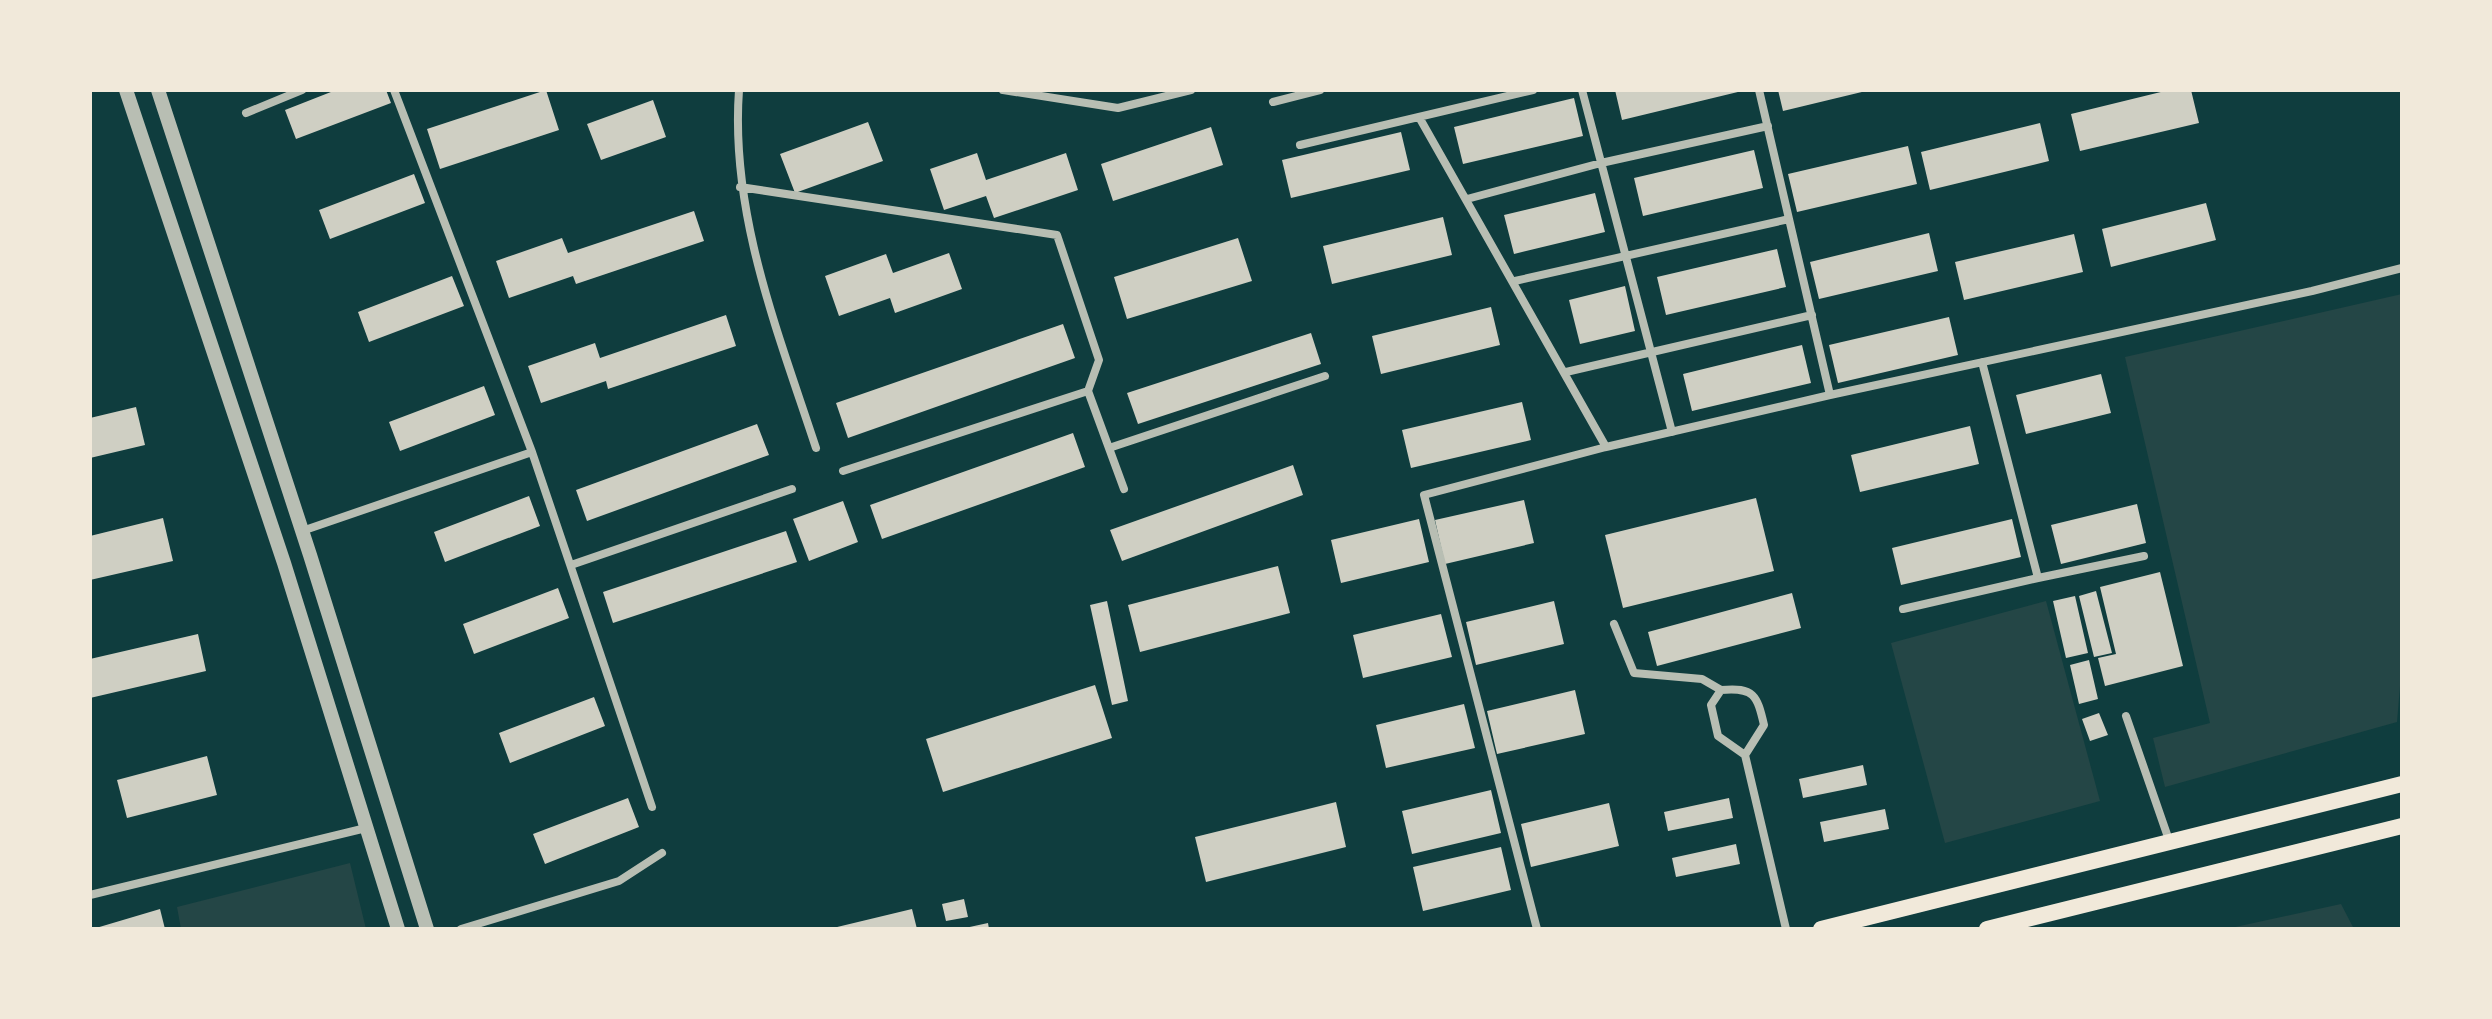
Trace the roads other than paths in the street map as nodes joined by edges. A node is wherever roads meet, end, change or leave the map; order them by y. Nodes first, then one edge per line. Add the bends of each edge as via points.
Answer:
1 (126, 90) edge
2 (158, 90) edge
3 (302, 90) edge
4 (394, 90) edge
5 (739, 90) edge
6 (1003, 90) edge
7 (1191, 90) edge
8 (1320, 90) edge
9 (1533, 90) edge
10 (1582, 90) edge
11 (1759, 90) edge
12 (1273, 102) dead end
13 (246, 113) dead end
14 (1419, 117) junction
15 (1768, 126) junction
16 (1300, 145) dead end
17 (1601, 163) junction
18 (740, 187) junction
19 (1467, 199) junction
20 (1789, 219) junction
21 (1628, 256) junction
22 (2402, 268) edge
23 (1515, 281) junction
24 (1812, 315) junction
25 (1651, 351) junction
26 (1982, 362) junction
27 (1566, 372) junction
28 (1325, 376) dead end
29 (1088, 391) junction
30 (1830, 395) junction
31 (1672, 432) junction
32 (1606, 447) junction
33 (816, 448) dead end
34 (1109, 448) junction
35 (532, 452) junction
36 (843, 471) dead end
37 (792, 489) dead end
38 (1124, 489) dead end
39 (302, 531) junction
40 (2144, 556) dead end
41 (571, 565) junction
42 (2038, 578) junction
43 (1903, 609) dead end
44 (1614, 624) dead end
45 (1721, 690) junction
46 (2126, 716) dead end
47 (1745, 755) junction
48 (2402, 784) edge
49 (652, 807) dead end
50 (2402, 826) edge
51 (366, 828) junction
52 (2170, 844) junction
53 (662, 853) dead end
54 (90, 895) edge
55 (398, 929) edge
56 (427, 929) edge
57 (461, 929) edge
58 (1537, 929) edge
59 (1786, 929) edge
60 (1821, 929) edge
61 (1987, 929) edge

1 - 51 street
2 - 39 street
3 - 13 street
4 - 35 street
5 - 18 street
6 - 7 street via 1118,108
8 - 12 street
9 - 14 street
10 - 17 street
11 - 15 street
14 - 16 street
14 - 19 street
15 - 17 street
15 - 20 street
17 - 19 street
17 - 21 street
18 - 29 street via 1057,235 1099,360
18 - 33 street via 770,310
19 - 23 street
20 - 21 street
20 - 24 street
21 - 23 street
21 - 25 street
22 - 26 street
23 - 27 street
24 - 25 street
24 - 30 street
25 - 27 street
25 - 31 street
26 - 30 street
26 - 42 street
27 - 32 street
28 - 34 street
29 - 34 street
29 - 36 street
30 - 31 street
31 - 32 street
32 - 58 street via 1424,495
34 - 38 street
35 - 39 street
35 - 41 street
37 - 41 street
39 - 56 street
40 - 42 street
41 - 49 street
42 - 43 street
44 - 45 street via 1634,673 1702,679
45 - 47 street via 1711,705 1718,736
45 - 47 street via 1742,688 1760,707 1764,725
46 - 52 street
47 - 59 street
48 - 52 main road
50 - 61 main road
51 - 54 street
51 - 55 street
52 - 60 main road
53 - 57 street via 619,881

